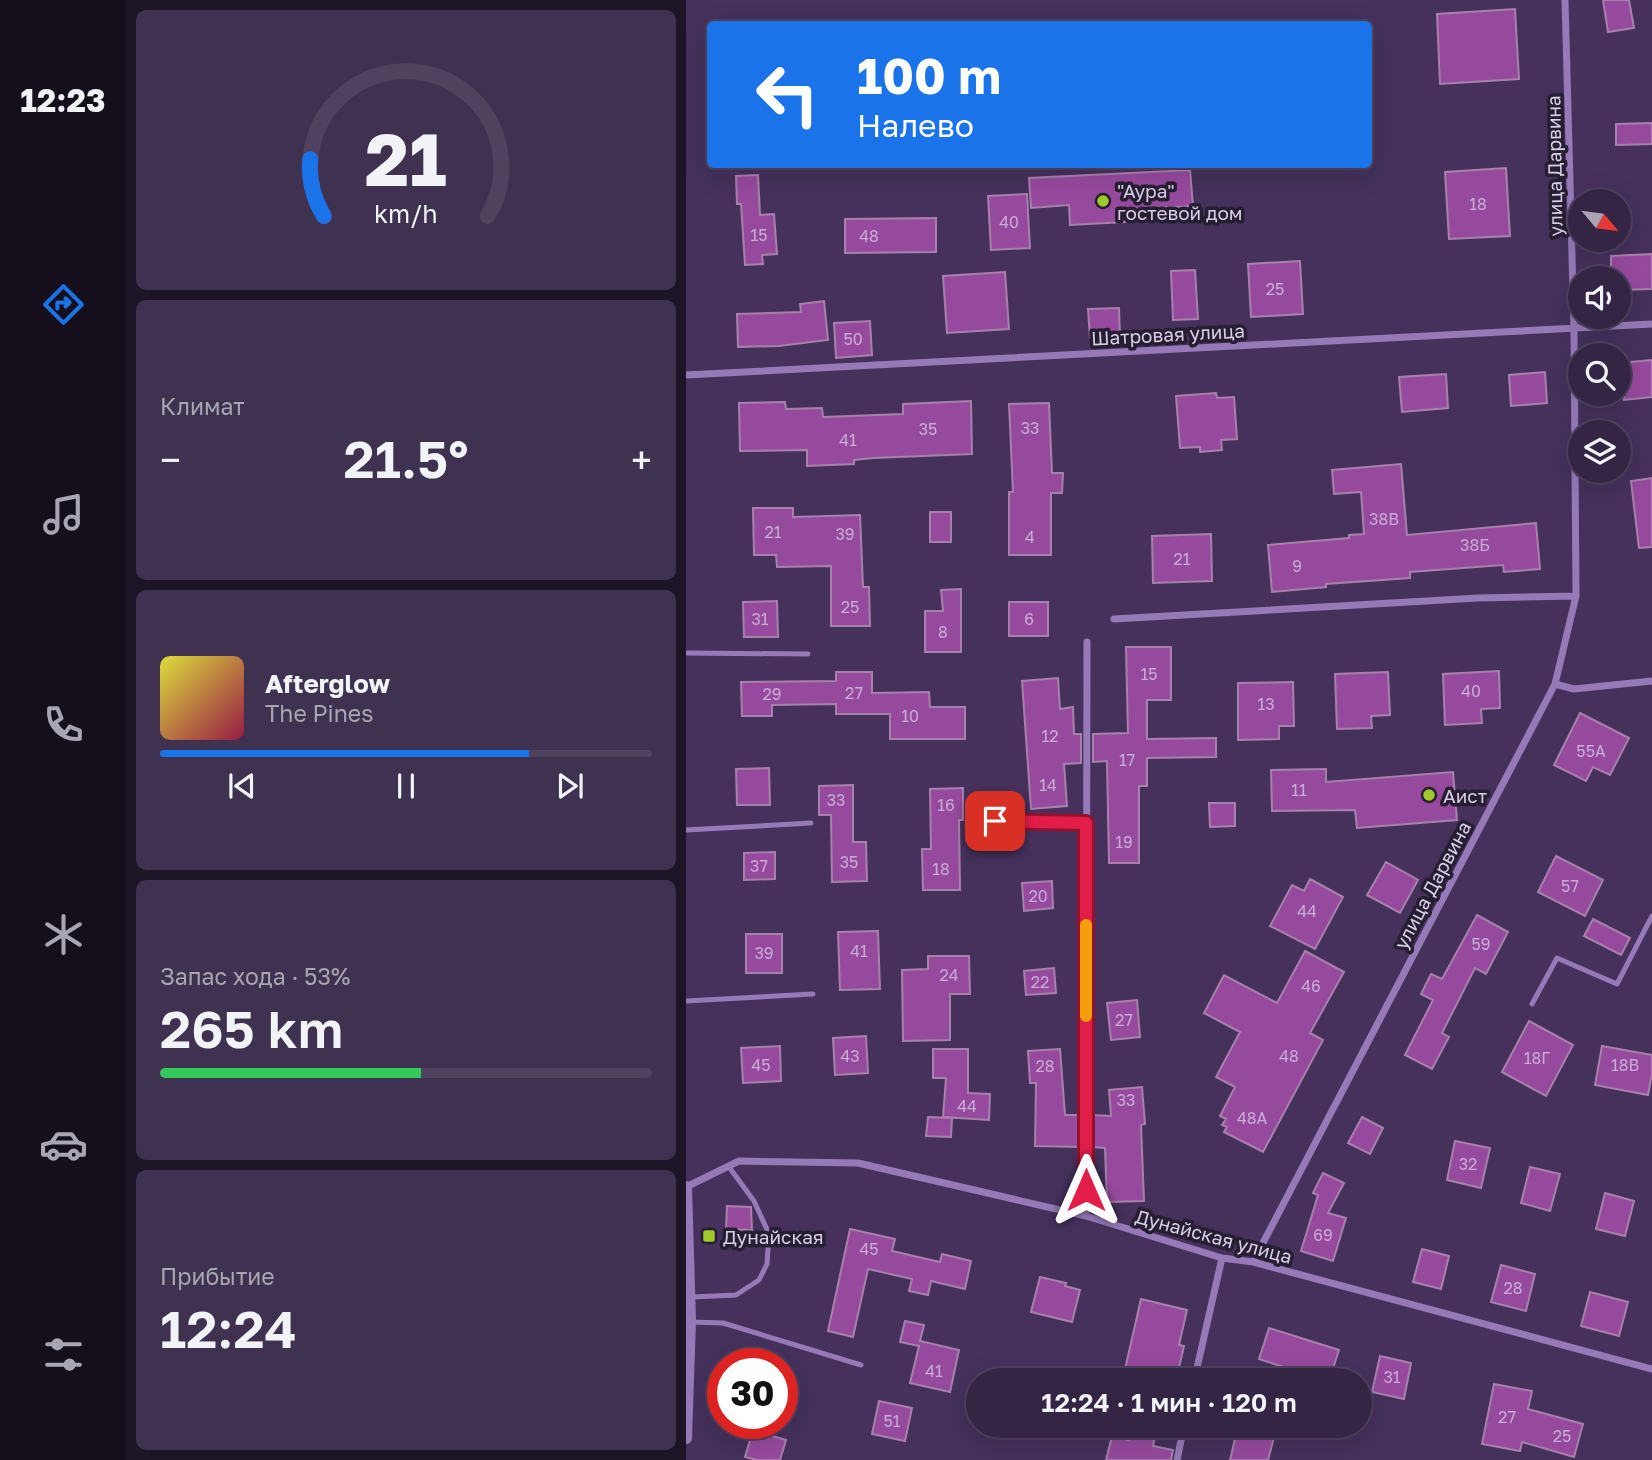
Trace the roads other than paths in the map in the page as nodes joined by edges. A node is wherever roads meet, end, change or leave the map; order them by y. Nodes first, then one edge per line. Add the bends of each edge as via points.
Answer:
1 (1565, 0) edge
2 (1572, 266) edge
3 (1652, 324) edge
4 (1631, 325) edge
5 (1574, 329) joint
6 (686, 375) edge
7 (1576, 596) junction
8 (1114, 620) dead end
9 (1087, 642) dead end
10 (686, 653) edge
11 (808, 654) dead end
12 (1652, 681) edge
13 (1555, 684) junction
14 (995, 821) dead end
15 (811, 823) dead end
16 (1086, 823) junction
17 (686, 830) edge
18 (1652, 916) edge
19 (813, 994) dead end
20 (686, 1001) edge
21 (1532, 1004) dead end
22 (729, 1167) junction
23 (686, 1187) edge
24 (1086, 1216) junction
25 (1222, 1258) junction
26 (1253, 1262) junction
27 (689, 1297) junction
28 (690, 1321) junction
29 (860, 1365) dead end
30 (1197, 1368) edge
31 (1652, 1369) edge
32 (686, 1438) edge
33 (1182, 1438) edge
34 (1177, 1460) edge

1 - 2 street, улица Дарвина
3 - 4 street, Шатровая улица
5 - 6 street, Шатровая улица
5 - 7 street, улица Дарвина
7 - 8 street
7 - 13 street, улица Дарвина
9 - 16 street
10 - 11 lane
12 - 13 street via 1574,690
13 - 26 street, улица Дарвина
14 - 16 lane
15 - 17 lane
16 - 24 street
18 - 21 lane via 1617,984 1557,958
19 - 20 lane
22 - 23 street, Дунайская улица
22 - 24 street, Дунайская улица via 739,1161 858,1163
22 - 27 lane via 754,1201 768,1234 767,1264 759,1280 736,1295
23 - 27 street
24 - 25 street, Дунайская улица
25 - 26 street, Дунайская улица
25 - 30 street
26 - 31 street, Дунайская улица
27 - 28 street
28 - 29 lane via 723,1323
28 - 32 street
33 - 34 street

